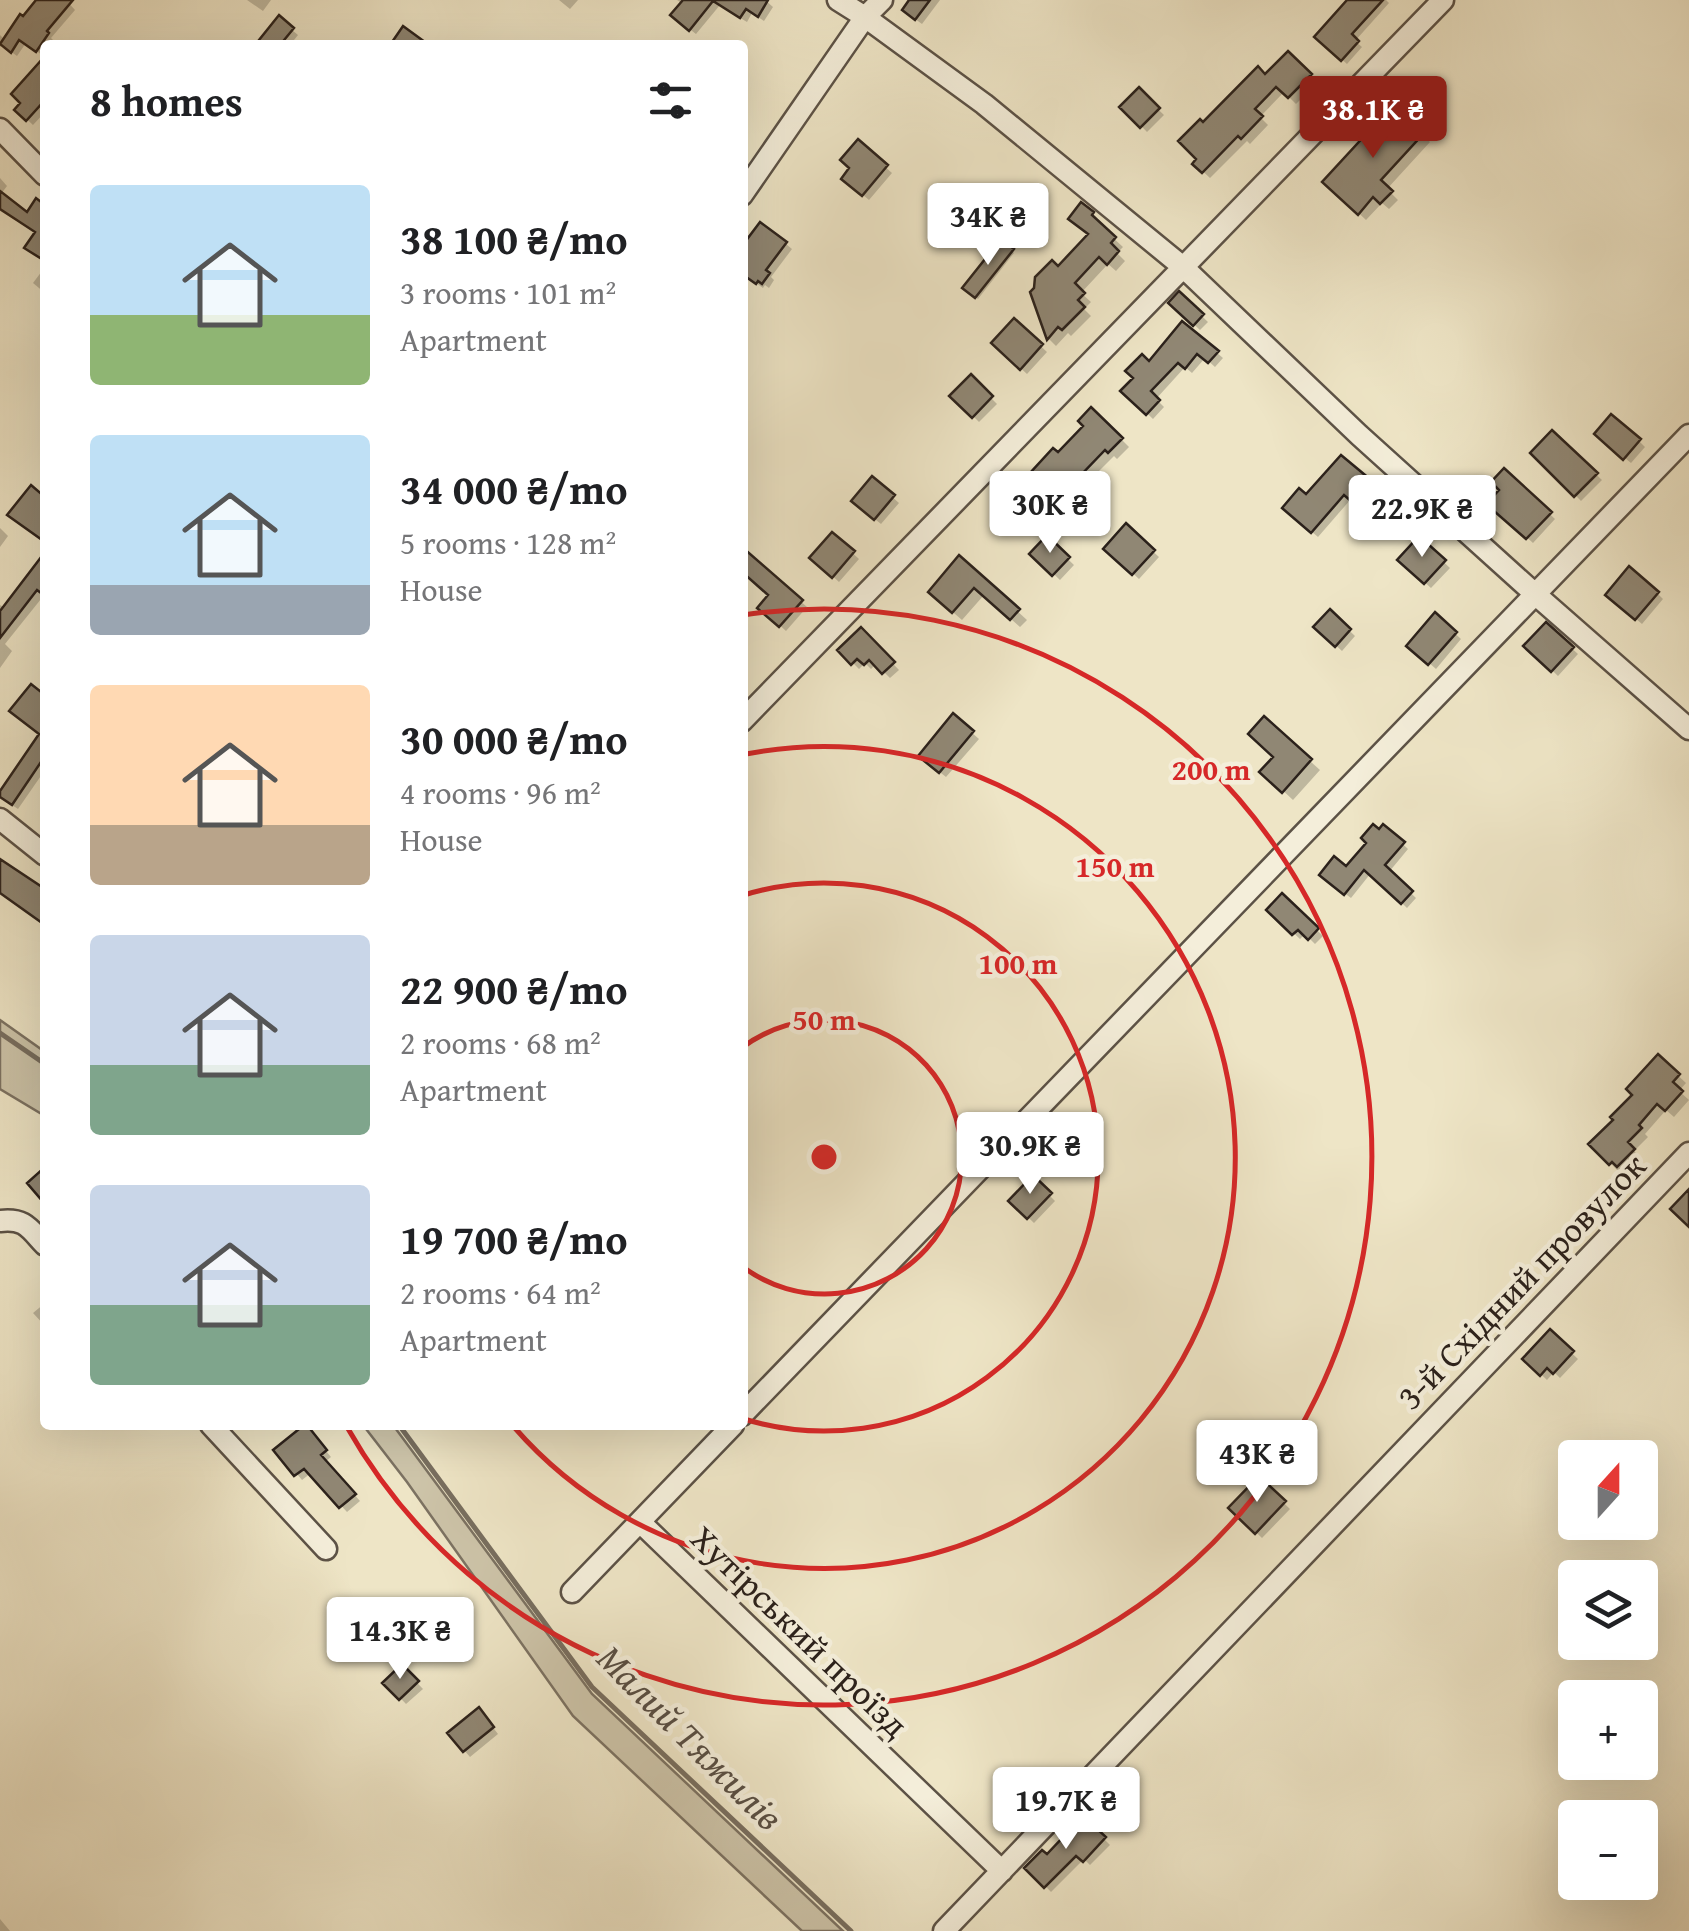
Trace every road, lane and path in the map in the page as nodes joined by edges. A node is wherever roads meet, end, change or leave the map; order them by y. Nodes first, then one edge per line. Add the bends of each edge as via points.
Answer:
1 (838, 0) edge
2 (882, 0) edge
3 (1443, 0) edge
4 (865, 16) junction
5 (0, 130) edge
6 (40, 170) edge
7 (748, 187) edge
8 (1183, 267) junction
9 (1689, 436) edge
10 (1535, 594) junction
11 (748, 716) edge
12 (1689, 728) edge
13 (0, 819) edge
14 (40, 851) edge
15 (1689, 1153) edge
16 (0, 1221) edge
17 (40, 1240) edge
18 (748, 1409) edge
19 (216, 1430) edge
20 (728, 1430) edge
21 (640, 1522) junction
22 (326, 1550) dead end
23 (572, 1592) dead end
24 (1002, 1870) junction
25 (944, 1931) edge

1 - 4 street
2 - 4 street
3 - 8 street
4 - 7 street
4 - 8 street
5 - 6 street
8 - 10 street
8 - 11 street
9 - 10 street
10 - 12 street
10 - 18 street
13 - 14 street
15 - 24 street, 3-й Східний провулок
16 - 17 street via 24,1223
19 - 22 street
20 - 21 street
21 - 23 street
21 - 24 street, Хутірський проїзд
24 - 25 street, 3-й Східний провулок

